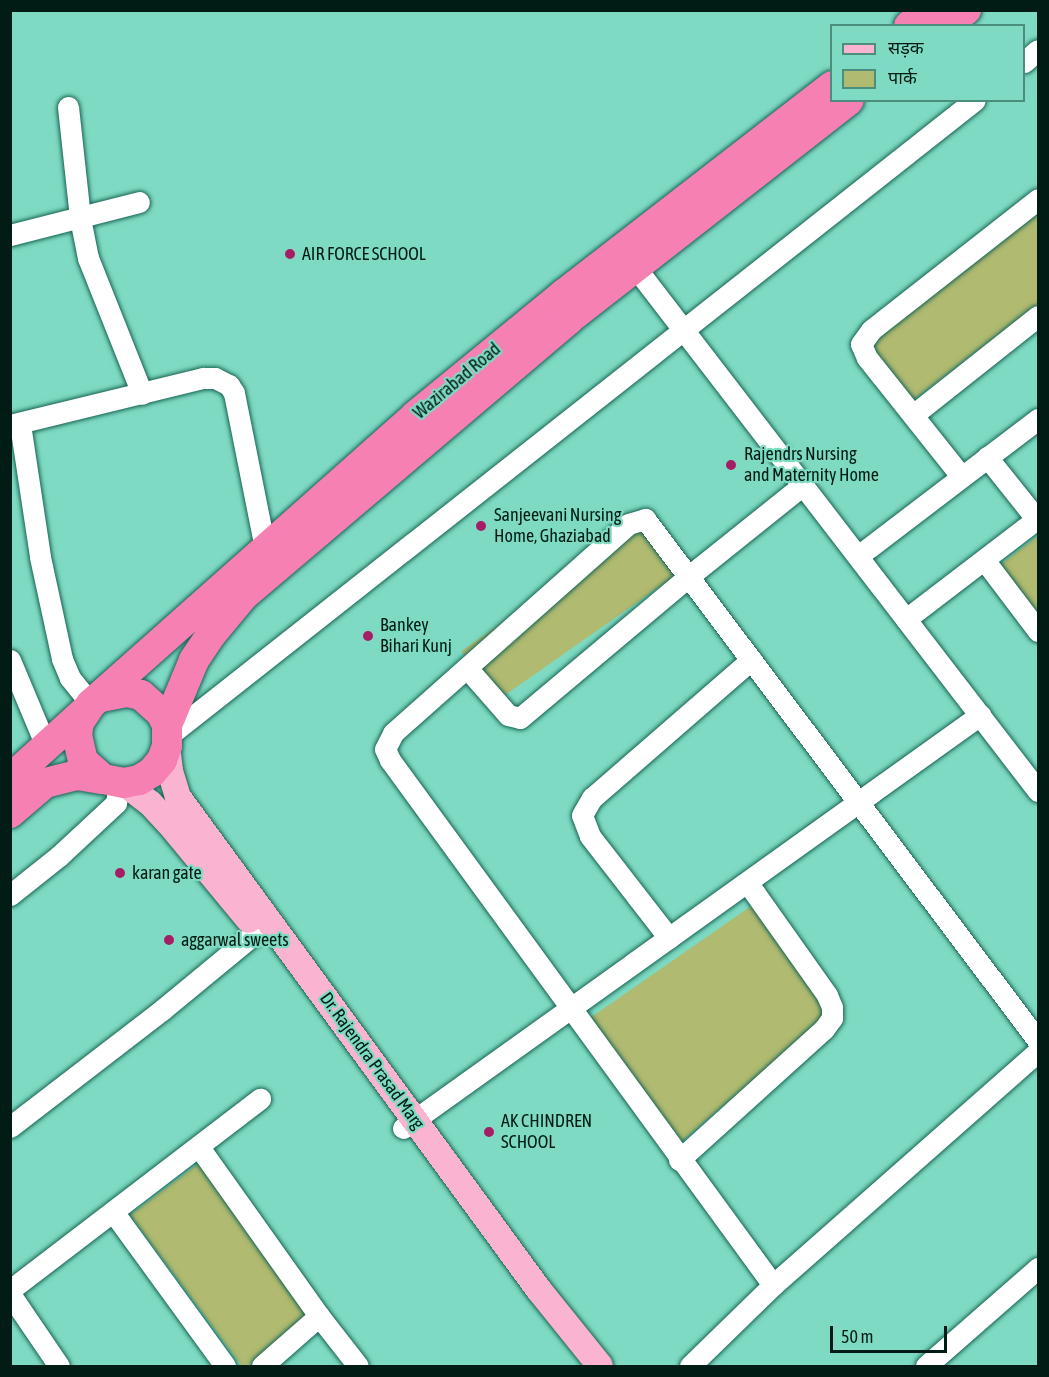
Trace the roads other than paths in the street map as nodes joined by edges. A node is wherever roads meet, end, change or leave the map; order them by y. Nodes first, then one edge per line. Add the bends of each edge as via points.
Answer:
1 (929, 10) edge
2 (966, 10) edge
3 (912, 24) edge
4 (948, 24) edge
5 (1038, 50) edge
6 (1025, 60) edge
7 (830, 87) edge
8 (846, 102) edge
9 (972, 102) edge
10 (68, 107) dead end
11 (1038, 200) edge
12 (139, 202) dead end
13 (80, 218) junction
14 (10, 236) edge
15 (635, 267) junction
16 (1038, 316) edge
17 (684, 330) junction
18 (142, 394) junction
19 (913, 415) junction
20 (1038, 419) edge
21 (15, 425) edge
22 (987, 457) junction
23 (961, 476) junction
24 (803, 485) junction
25 (1038, 520) edge
26 (265, 548) junction
27 (858, 556) junction
28 (985, 561) junction
29 (688, 577) junction
30 (906, 619) junction
31 (1038, 631) edge
32 (10, 660) edge
33 (751, 660) junction
34 (467, 668) junction
35 (93, 704) junction
36 (980, 715) junction
37 (167, 736) junction
38 (46, 746) junction
39 (10, 779) edge
40 (115, 782) junction
41 (1038, 791) edge
42 (858, 802) junction
43 (10, 813) edge
44 (747, 882) junction
45 (10, 895) edge
46 (258, 930) junction
47 (669, 938) junction
48 (571, 1008) junction
49 (1038, 1041) edge
50 (1038, 1051) edge
51 (260, 1099) dead end
52 (409, 1124) junction
53 (10, 1126) edge
54 (199, 1147) junction
55 (679, 1160) junction
56 (114, 1213) junction
57 (1038, 1268) edge
58 (773, 1285) junction
59 (10, 1292) edge
60 (319, 1316) junction
61 (59, 1366) edge
62 (225, 1366) edge
63 (262, 1366) edge
64 (358, 1366) edge
65 (580, 1366) edge
66 (600, 1366) edge
67 (690, 1366) edge
68 (926, 1366) edge

1 - 3 highway
2 - 4 highway
5 - 6 street
7 - 26 highway, Wazirabad Road via 554,301
8 - 15 highway, Wazirabad Road
9 - 17 street
10 - 13 street
11 - 19 street via 864,337 863,352
12 - 13 street
13 - 14 street
13 - 18 street via 88,258
15 - 17 street
15 - 37 highway, Wazirabad Road via 423,440 244,596 194,660
16 - 19 street
17 - 24 street
17 - 37 street
18 - 21 street
18 - 26 street via 203,378 215,378 229,385 239,412
19 - 23 street
20 - 22 street
21 - 35 street via 59,648 70,678
22 - 23 street
22 - 25 street
23 - 27 street
24 - 27 street
24 - 29 street
25 - 28 street
26 - 35 highway, Wazirabad Road
27 - 30 street
28 - 30 street
28 - 31 street
29 - 33 street
29 - 34 street via 520,717 508,715
29 - 34 street via 645,519 637,520
30 - 36 street
32 - 38 street
33 - 42 street
33 - 47 street via 592,798 582,815 590,836
34 - 48 street via 393,733 385,749
35 - 37 highway via 127,692 141,695 161,713
35 - 38 highway, Wazirabad Road
35 - 40 highway via 76,735 78,749 83,761
36 - 41 street
36 - 42 street
37 - 40 highway via 162,760 152,772 139,780
37 - 52 main road, Dr. Rajendra Prasad Marg via 170,771 178,797
38 - 39 highway, Wazirabad Road
40 - 43 highway via 77,775 45,783
40 - 45 street via 116,803
40 - 46 main road, Dr. Rajendra Prasad Marg via 150,803
42 - 44 street
42 - 49 street
44 - 47 street
44 - 55 street via 827,994 832,1018
46 - 52 main road, Dr. Rajendra Prasad Marg
46 - 53 street via 55,1095
47 - 48 street
48 - 52 street
48 - 55 street
50 - 58 street
51 - 54 street
52 - 65 main road, Dr. Rajendra Prasad Marg
52 - 66 main road, Dr. Rajendra Prasad Marg
54 - 56 street
54 - 60 street
55 - 58 street
56 - 59 street
56 - 62 street
57 - 68 street
58 - 67 street
59 - 61 street
60 - 63 street
60 - 64 street

